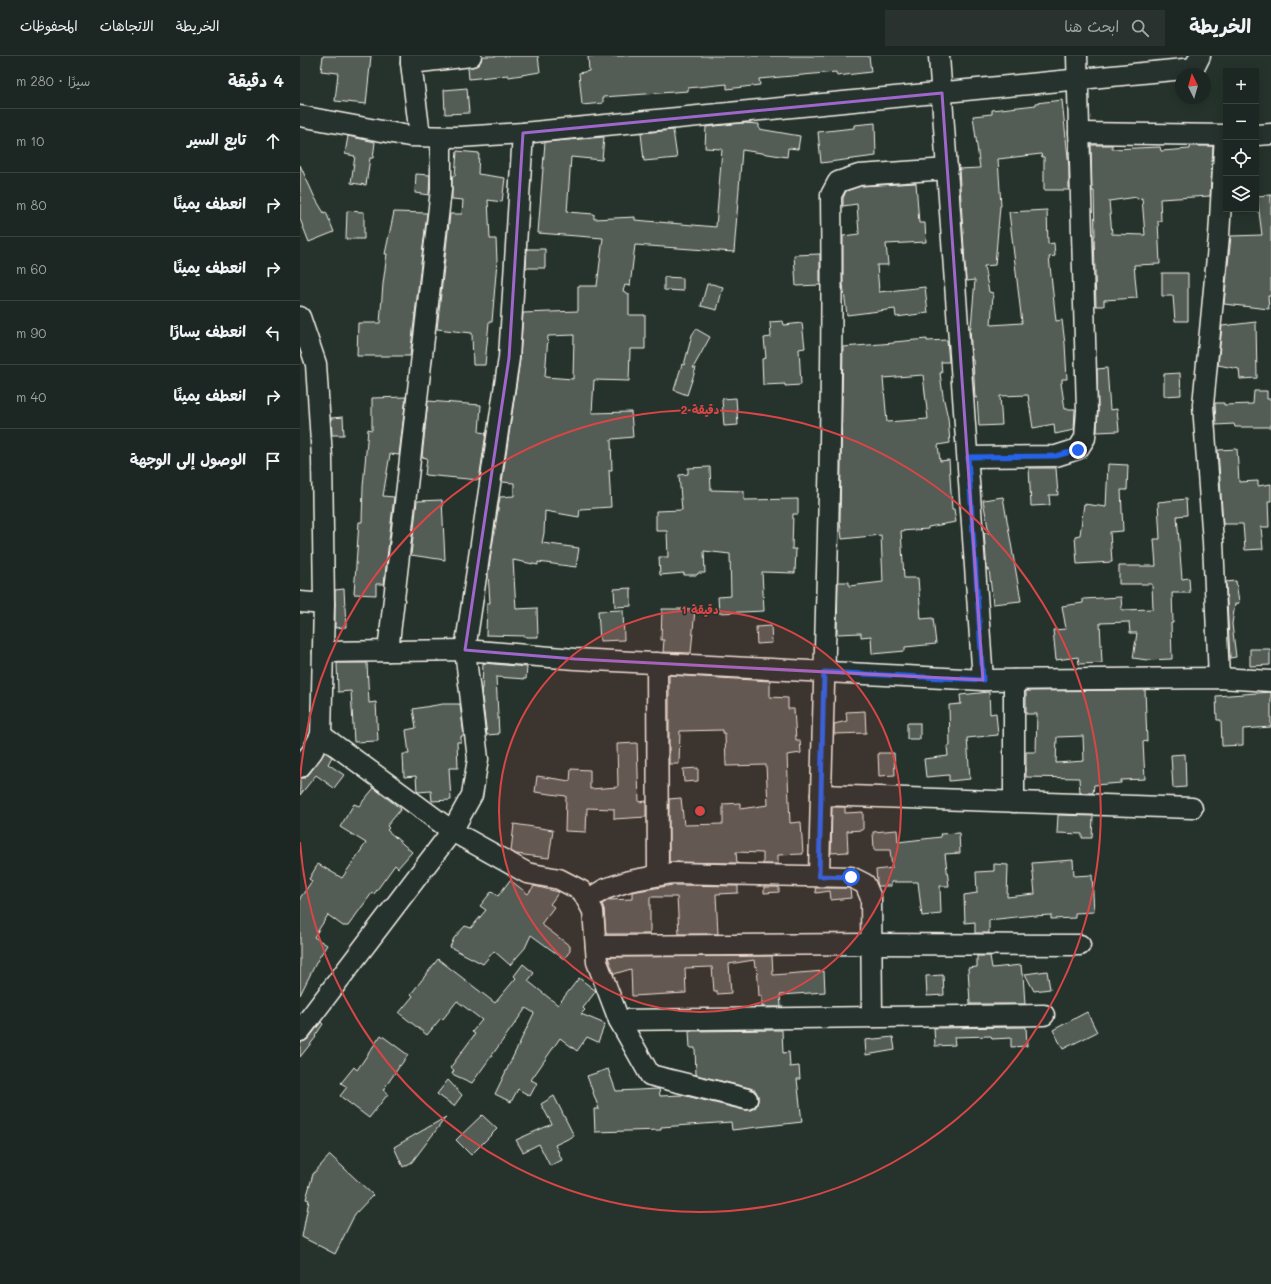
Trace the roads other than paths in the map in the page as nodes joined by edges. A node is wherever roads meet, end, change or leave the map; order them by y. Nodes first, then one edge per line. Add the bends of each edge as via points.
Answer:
1 (471, 56) edge
2 (939, 56) edge
3 (1077, 56) edge
4 (1200, 56) edge
5 (411, 59) edge
6 (1078, 79) junction
7 (942, 93) junction
8 (300, 116) edge
9 (523, 133) junction
10 (1079, 133) junction
11 (1271, 134) edge
12 (1223, 135) edge
13 (1259, 135) edge
14 (420, 136) junction
15 (441, 137) junction
16 (1225, 140) edge
17 (948, 169) junction
18 (300, 317) edge
19 (308, 367) edge
20 (968, 457) junction
21 (300, 602) edge
22 (324, 604) junction
23 (465, 650) junction
24 (388, 651) junction
25 (323, 652) junction
26 (657, 664) junction
27 (824, 672) junction
28 (1219, 678) junction
29 (983, 680) junction
30 (1014, 680) junction
31 (1271, 681) edge
32 (321, 735) junction
33 (300, 767) edge
34 (821, 795) junction
35 (1014, 802) junction
36 (1192, 808) dead end
37 (452, 831) junction
38 (658, 875) junction
39 (819, 876) junction
40 (587, 900) junction
41 (871, 944) junction
42 (1080, 945) dead end
43 (596, 946) junction
44 (1044, 1015) dead end
45 (872, 1017) junction
46 (619, 1020) junction
47 (300, 1031) edge
48 (747, 1100) dead end

1 - 5 street
2 - 7 street
3 - 6 street
4 - 6 street via 1194,68
5 - 14 street
6 - 7 street
6 - 10 street
7 - 9 street
7 - 17 street
8 - 14 street
9 - 15 street
9 - 23 street via 509,358
10 - 12 street
10 - 20 street via 1087,410 1085,438 1078,450 1056,456
11 - 13 street
14 - 15 street
15 - 24 street via 441,190
16 - 28 street via 1203,405
17 - 20 street
17 - 27 street via 859,175 838,182 831,195 832,297
18 - 19 street
19 - 22 street via 322,458
20 - 29 street
21 - 22 street
22 - 25 street
23 - 24 street
23 - 26 street
23 - 37 street via 478,759 472,795
24 - 25 street
25 - 32 street
26 - 27 street
26 - 38 street
27 - 29 street
27 - 34 street
28 - 30 street
28 - 31 street
29 - 30 street
30 - 35 street
32 - 33 street
32 - 37 street
34 - 35 street
34 - 39 street
35 - 36 street
37 - 40 street via 527,873 559,879 582,891
37 - 47 street
38 - 39 street via 672,873
38 - 40 street via 605,889
39 - 41 street via 851,877 865,884 871,898
40 - 43 street via 593,911
41 - 42 street
41 - 43 street
41 - 45 street
43 - 46 street via 597,962
44 - 45 street
45 - 46 street
46 - 48 street via 650,1075

